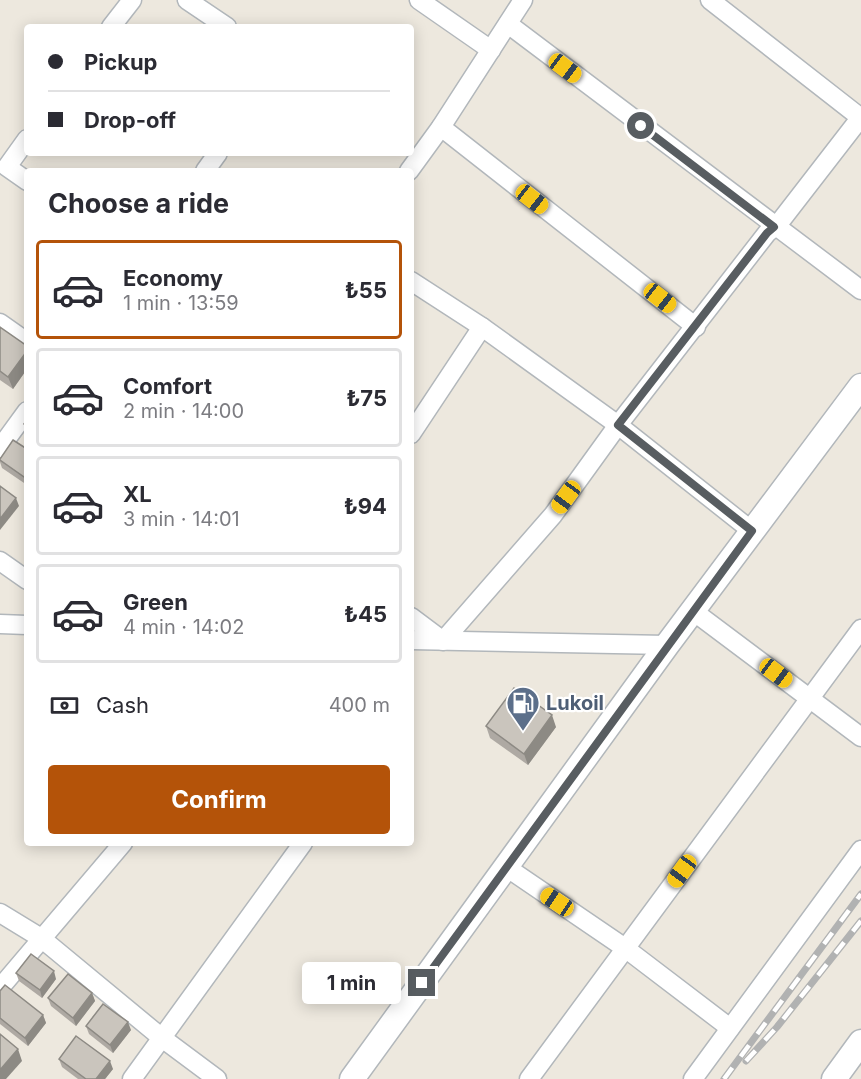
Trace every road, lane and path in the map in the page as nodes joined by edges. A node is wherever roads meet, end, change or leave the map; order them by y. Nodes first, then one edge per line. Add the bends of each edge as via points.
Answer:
1 (132, 0) edge
2 (187, 0) edge
3 (419, 0) edge
4 (523, 0) edge
5 (710, 0) edge
6 (113, 24) edge
7 (223, 24) edge
8 (508, 24) junction
9 (491, 50) junction
10 (861, 117) edge
11 (441, 127) junction
12 (24, 142) edge
13 (412, 160) edge
14 (3, 165) edge
15 (24, 179) edge
16 (774, 227) junction
17 (414, 283) edge
18 (861, 290) edge
19 (0, 323) edge
20 (482, 327) junction
21 (696, 327) junction
22 (24, 340) edge
23 (861, 386) edge
24 (24, 415) edge
25 (618, 425) junction
26 (414, 429) edge
27 (0, 448) edge
28 (752, 531) junction
29 (0, 561) edge
30 (24, 578) edge
31 (693, 611) junction
32 (414, 619) edge
33 (0, 624) edge
34 (24, 625) edge
35 (861, 629) edge
36 (414, 640) edge
37 (443, 640) junction
38 (667, 645) junction
39 (810, 698) junction
40 (861, 737) edge
41 (120, 846) edge
42 (301, 846) edge
43 (861, 850) edge
44 (506, 867) junction
45 (0, 913) edge
46 (41, 939) junction
47 (625, 948) junction
48 (0, 988) edge
49 (730, 1028) junction
50 (162, 1038) junction
51 (861, 1042) edge
52 (132, 1079) edge
53 (217, 1079) edge
54 (352, 1079) edge
55 (529, 1079) edge
56 (693, 1079) edge
57 (834, 1079) edge

1 - 6 street
2 - 7 street
3 - 9 street
4 - 8 street
5 - 10 street
8 - 9 street
8 - 16 street
9 - 11 street
10 - 16 street
11 - 13 street
11 - 21 street
12 - 14 street
14 - 15 street
16 - 18 street
16 - 21 street
17 - 20 street
19 - 22 street
20 - 25 street
20 - 26 street
21 - 25 street
23 - 28 street
24 - 27 street
25 - 28 street
25 - 37 street via 553,515
28 - 31 street
29 - 30 street
31 - 38 street
31 - 39 street
32 - 37 street
33 - 34 street
35 - 39 street
36 - 37 street
37 - 38 street
38 - 44 street
39 - 40 street
39 - 47 street
41 - 46 street
42 - 50 street
43 - 49 street
44 - 47 street
44 - 54 street
45 - 46 street
46 - 48 street
46 - 50 street
47 - 49 street
47 - 55 street
49 - 56 street
50 - 52 street
50 - 53 street
51 - 57 street

